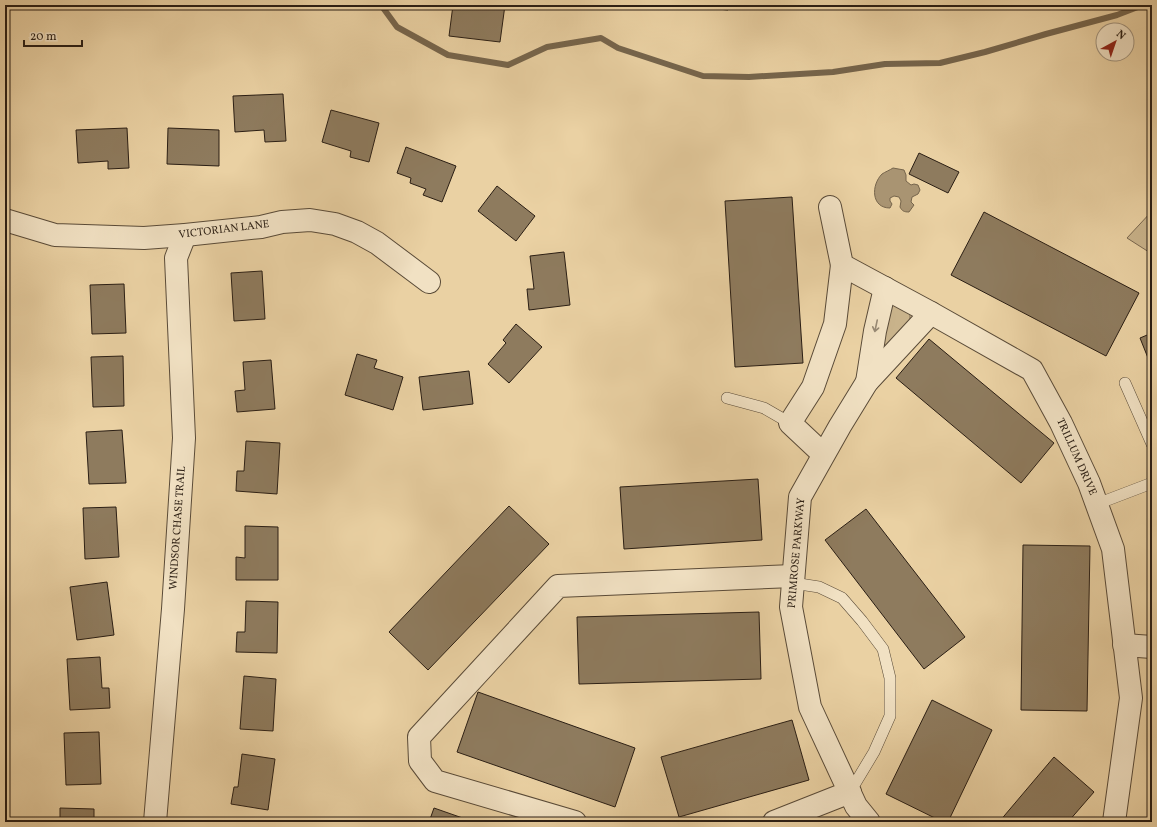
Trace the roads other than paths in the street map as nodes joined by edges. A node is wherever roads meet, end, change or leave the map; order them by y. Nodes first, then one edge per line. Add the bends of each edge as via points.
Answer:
1 (830, 207) dead end
2 (5, 220) edge
3 (185, 235) junction
4 (842, 265) junction
5 (429, 282) dead end
6 (885, 288) junction
7 (931, 313) junction
8 (867, 382) junction
9 (1126, 383) dead end
10 (727, 398) dead end
11 (790, 423) junction
12 (1152, 444) edge
13 (823, 454) junction
14 (1152, 483) edge
15 (1097, 504) junction
16 (793, 579) junction
17 (1124, 645) junction
18 (1152, 647) edge
19 (850, 792) junction
20 (1117, 798) junction
21 (155, 822) edge
22 (575, 822) edge
23 (774, 822) edge
24 (869, 822) edge
25 (1098, 822) edge
26 (1114, 822) edge

1 - 4 street
2 - 3 street, VICTORIAN LANE via 55,234 144,238
3 - 5 street, VICTORIAN LANE via 261,227 282,222 310,220 335,224 357,232 377,244
3 - 21 street, WINDSOR CHASE TRAIL via 176,258 184,438
4 - 6 street, TRILLUM DRIVE
4 - 11 street via 835,324 813,387
6 - 7 street, TRILLUM DRIVE
6 -> 8 street, PRIMROSE PARKWAY
7 - 8 street, PRIMROSE PARKWAY
7 - 15 street, TRILLUM DRIVE via 1032,370 1062,423
8 - 13 street, PRIMROSE PARKWAY
9 - 12 lane
10 - 11 lane via 764,408
11 - 13 street
13 - 16 street, PRIMROSE PARKWAY via 800,497
14 - 15 lane
15 - 17 street, TRILLUM DRIVE via 1113,549
16 - 19 street, PRIMROSE PARKWAY via 791,607 810,707
16 - 19 lane via 842,598 883,649 890,678 890,716 874,752
16 - 22 street via 558,586 420,737 420,761 435,781
17 - 18 street
17 - 20 street, TRILLUM DRIVE via 1131,698
19 - 23 street
19 - 24 street, PRIMROSE PARKWAY via 856,806
20 - 25 street
20 - 26 street, TRILLUM DRIVE

